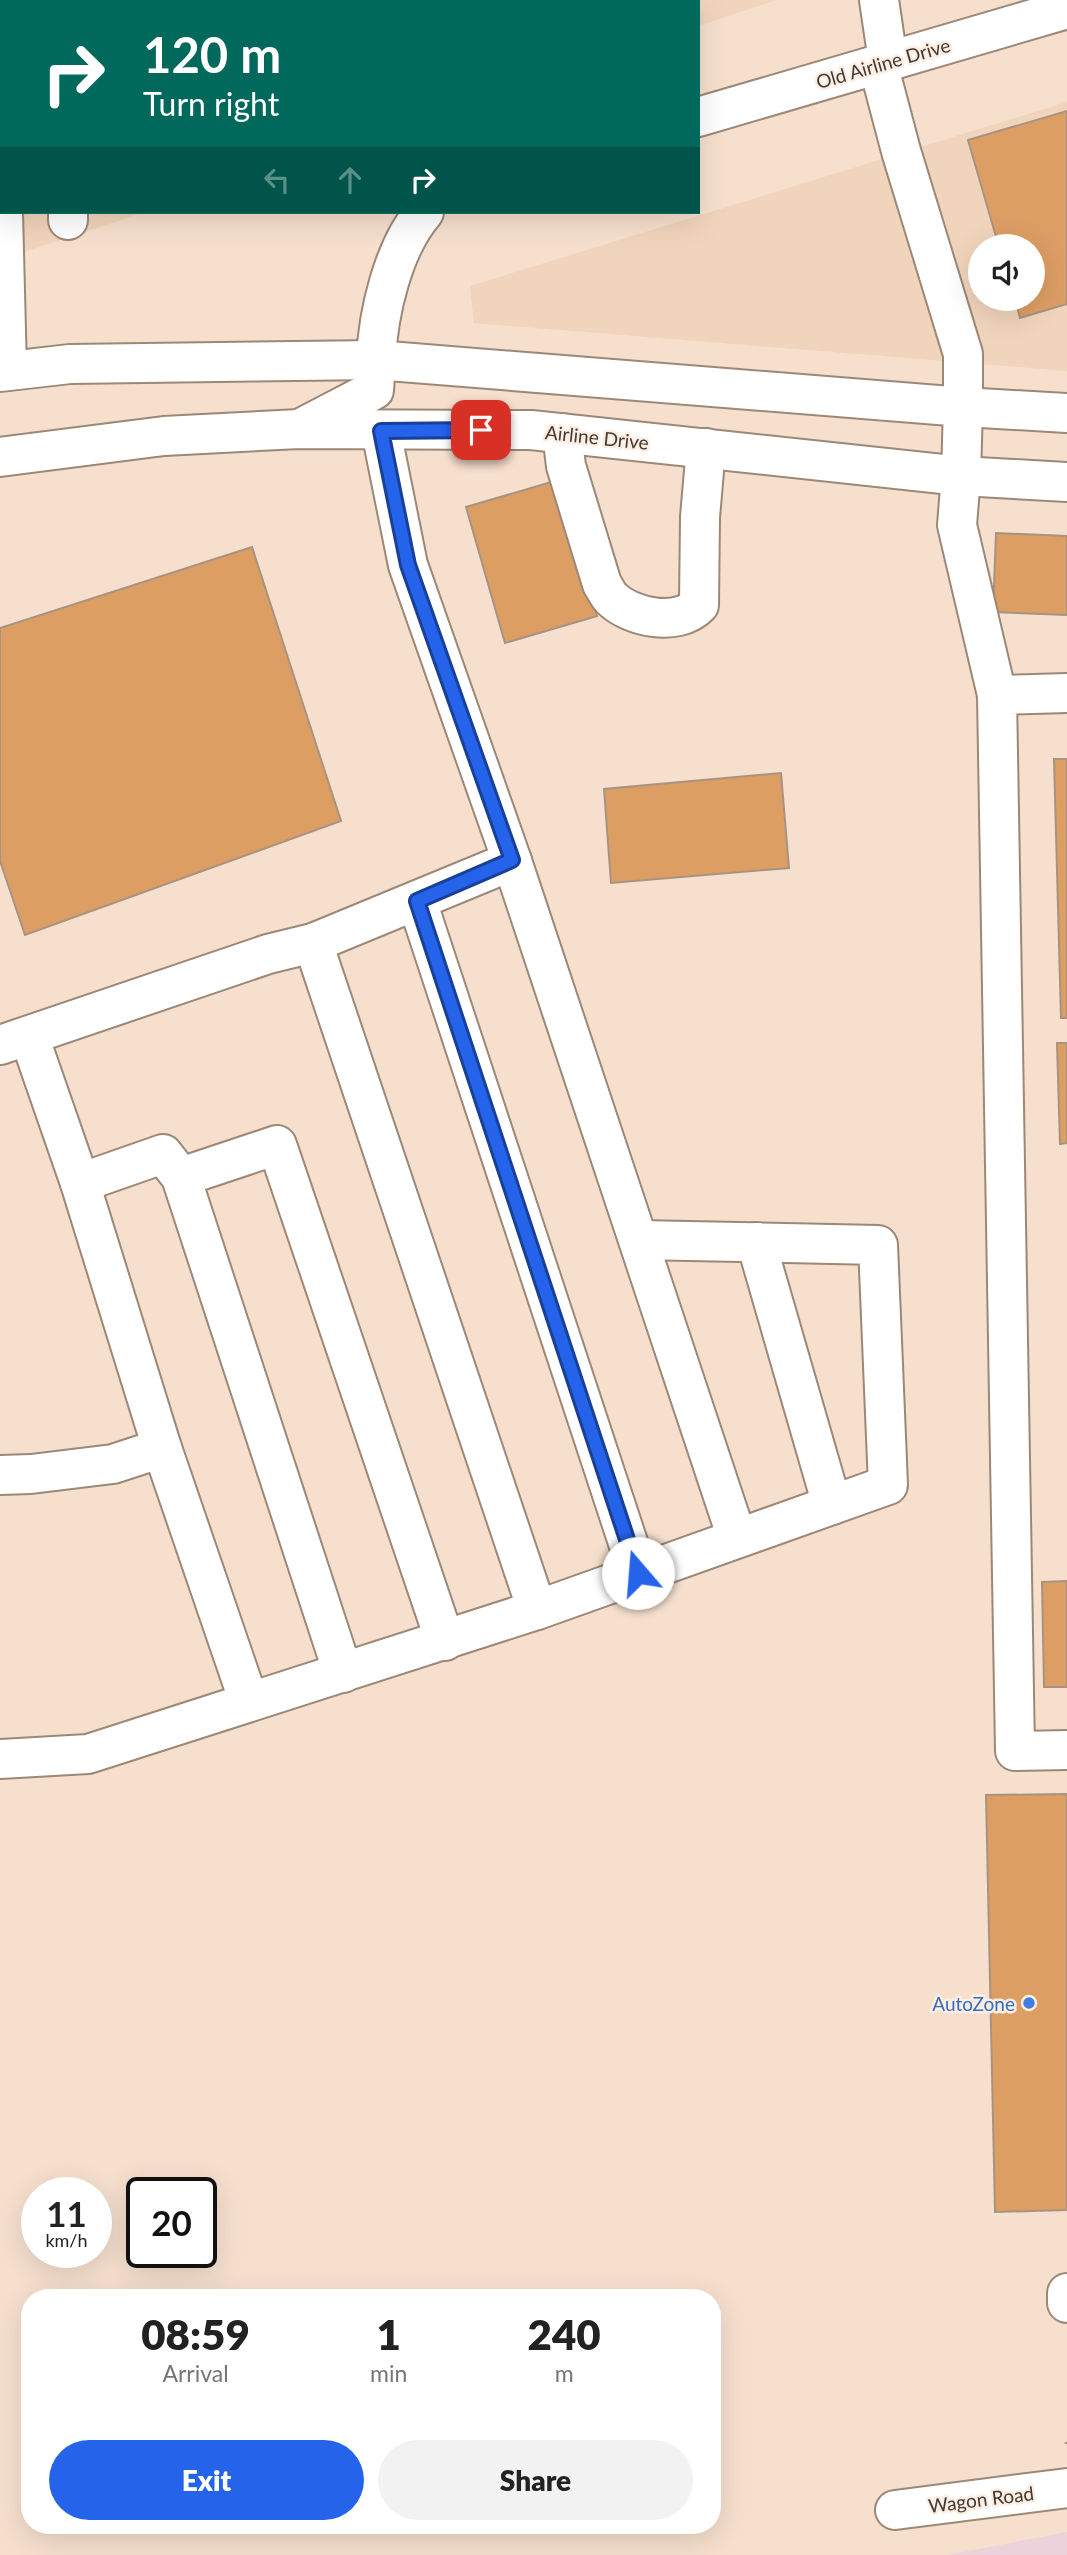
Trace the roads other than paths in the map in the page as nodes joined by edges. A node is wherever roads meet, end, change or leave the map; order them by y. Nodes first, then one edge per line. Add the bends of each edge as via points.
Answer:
1 (879, 0) edge
2 (1067, 9) edge
3 (883, 63) junction
4 (700, 116) edge
5 (423, 214) edge
6 (2, 226) edge
7 (376, 360) junction
8 (4, 371) edge
9 (963, 407) junction
10 (1067, 413) edge
11 (299, 429) junction
12 (381, 431) junction
13 (562, 433) junction
14 (706, 448) junction
15 (0, 457) edge
16 (961, 476) junction
17 (1067, 482) edge
18 (1067, 693) edge
19 (997, 695) junction
20 (512, 860) junction
21 (417, 901) junction
22 (313, 943) junction
23 (15, 1040) edge
24 (181, 1177) junction
25 (80, 1183) junction
26 (639, 1240) junction
27 (756, 1242) junction
28 (162, 1448) junction
29 (0, 1475) edge
30 (832, 1505) junction
31 (737, 1538) junction
32 (638, 1573) junction
33 (537, 1610) junction
34 (444, 1641) junction
35 (343, 1673) junction
36 (249, 1702) junction
37 (1067, 1750) edge
38 (0, 1759) edge
39 (1067, 2293) edge
40 (1067, 2303) edge
41 (1067, 2488) edge
42 (895, 2510) dead end

1 - 3 main road
2 - 3 main road, Old Airline Drive
3 - 4 main road, Old Airline Drive
3 - 9 main road via 901,151 963,354
5 - 7 main road via 398,252 376,338
6 - 8 main road
7 - 8 main road via 70,365
7 - 9 main road
7 - 11 main road via 374,390
9 - 10 main road
9 - 16 main road
11 - 12 main road, Airline Drive
11 - 15 main road, Airline Drive via 164,436
12 - 13 main road, Airline Drive
12 - 20 main road via 408,565
13 - 14 main road, Airline Drive
13 - 14 main road via 566,466 602,584 618,603 663,619 685,616 699,605
14 - 16 main road, Airline Drive
16 - 17 main road, Airline Drive
16 - 19 main road via 957,525
18 - 19 main road
19 - 37 main road via 1015,1751
20 - 21 main road
20 - 26 main road
21 - 22 main road
21 - 32 main road
22 - 23 main road
22 - 33 main road
23 - 25 main road
24 - 25 main road via 163,1154
24 - 34 main road via 278,1145
24 - 35 main road
25 - 28 main road
26 - 27 main road
26 - 31 main road
27 - 30 main road
27 - 30 main road via 878,1245 888,1485
28 - 29 main road via 113,1464
28 - 36 main road
30 - 31 main road
31 - 32 main road
32 - 33 main road
33 - 34 main road
34 - 35 main road
35 - 36 main road
36 - 38 main road via 88,1754
39 - 40 main road
41 - 42 main road, Wagon Road

